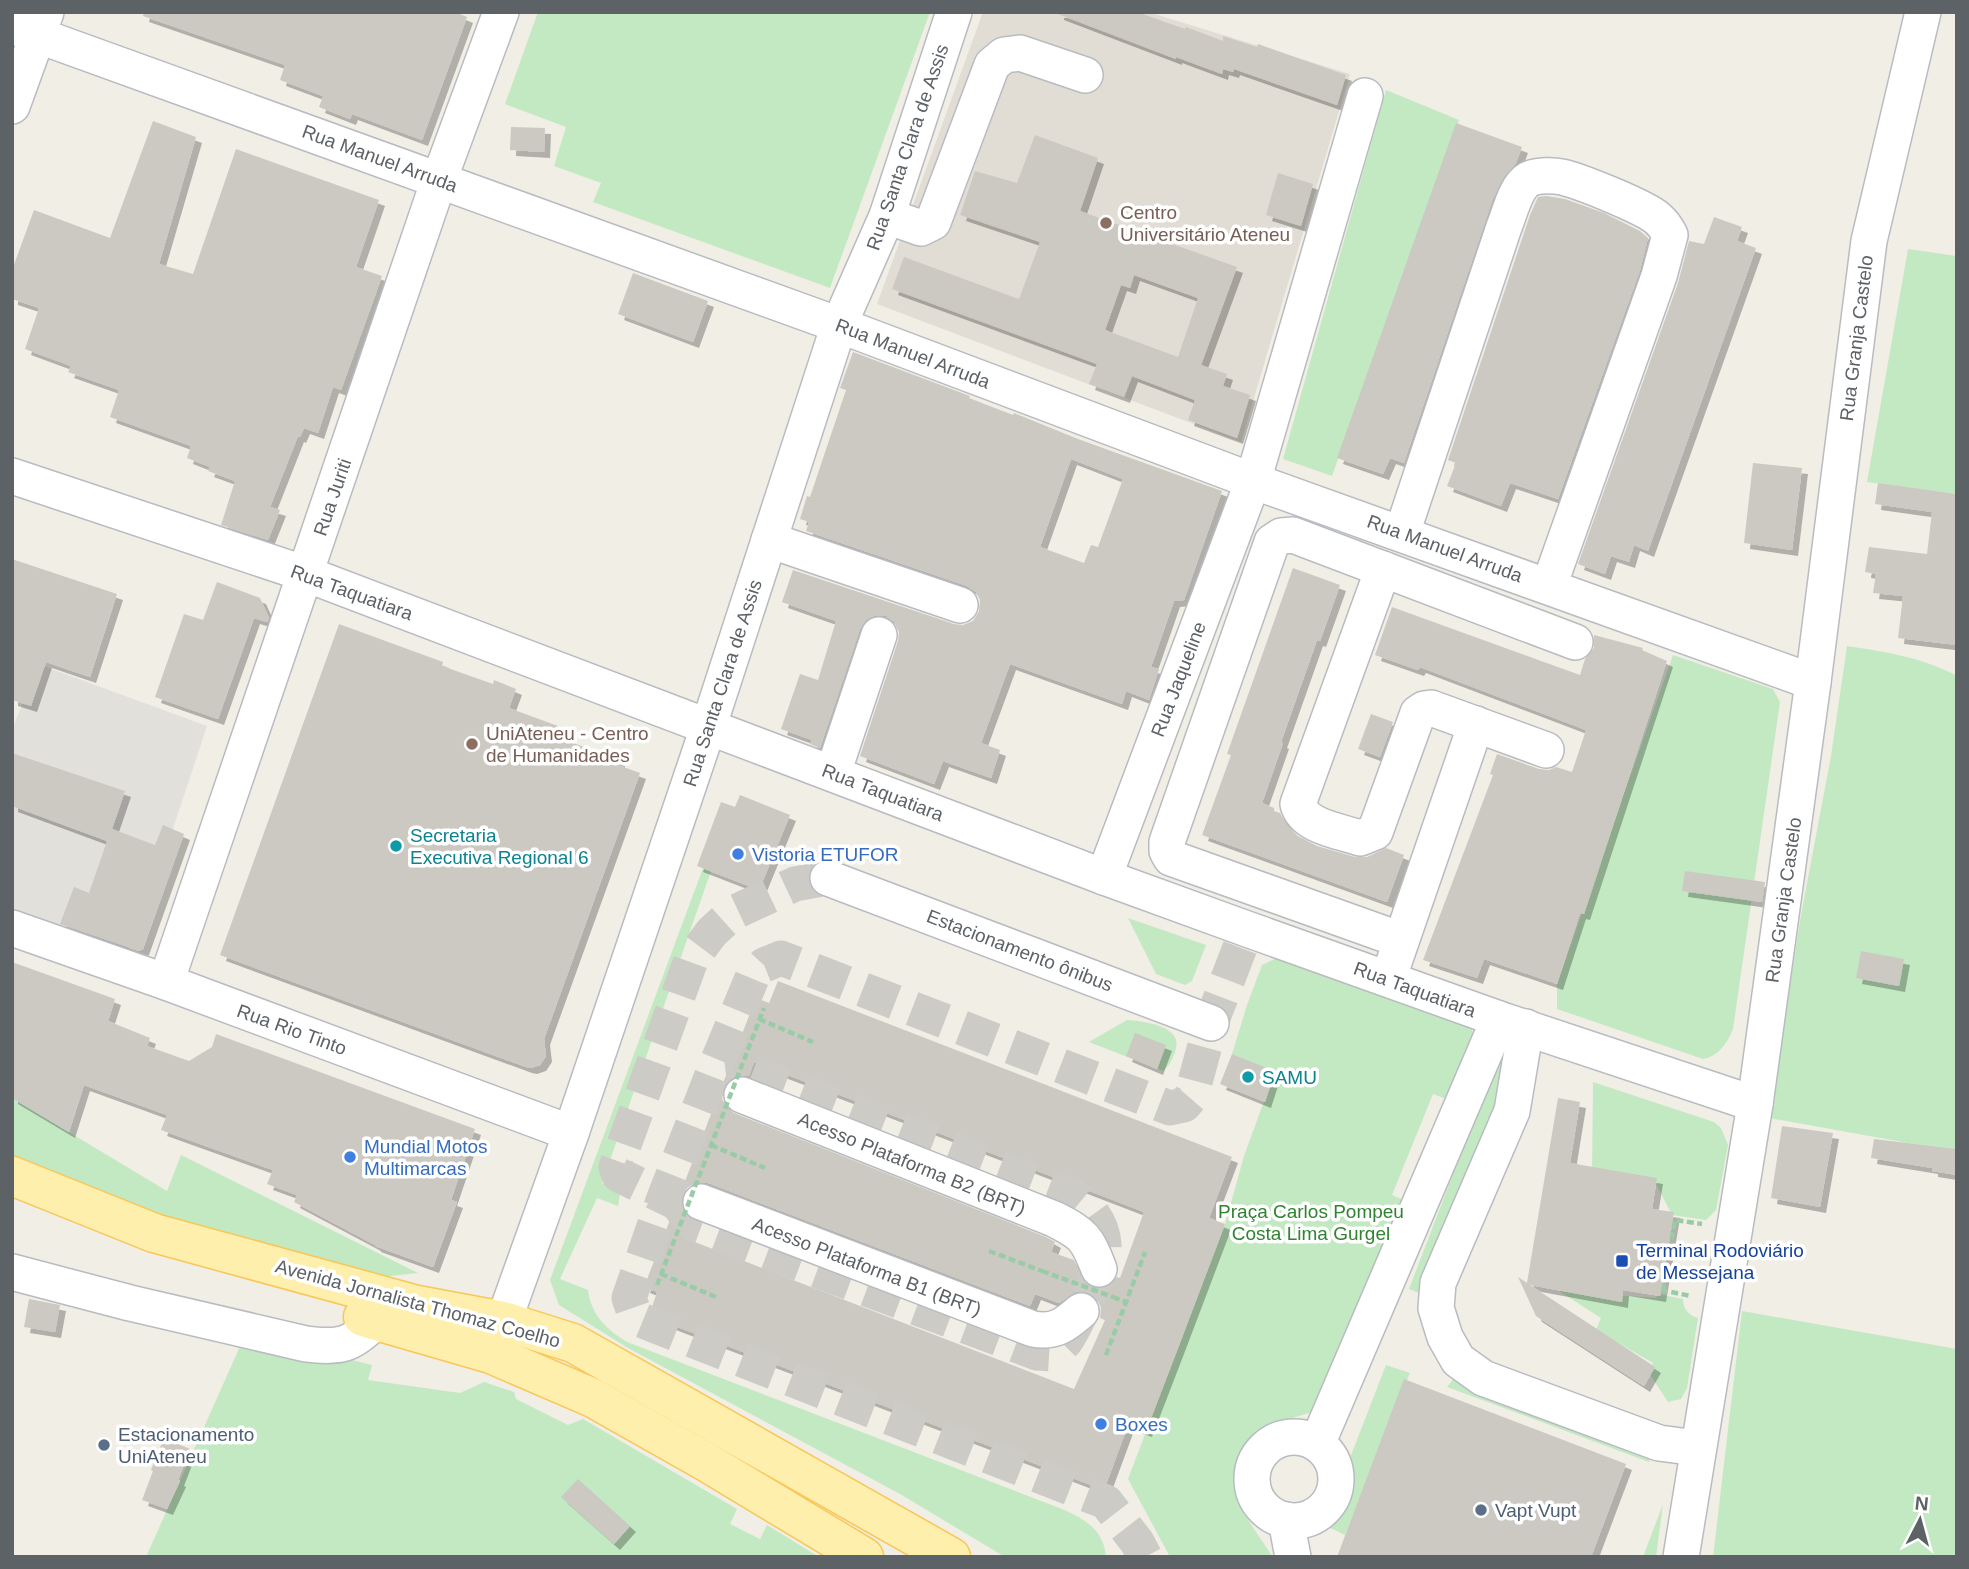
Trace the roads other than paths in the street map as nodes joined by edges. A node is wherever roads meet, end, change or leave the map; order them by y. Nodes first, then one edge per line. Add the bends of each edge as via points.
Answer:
1 (501, 12) edge
2 (954, 12) edge
3 (1923, 12) edge
4 (32, 24) edge
5 (1085, 75) dead end
6 (1365, 96) dead end
7 (12, 106) edge
8 (439, 180) junction
9 (887, 216) junction
10 (839, 325) junction
11 (12, 476) edge
12 (1253, 481) junction
13 (1402, 533) junction
14 (769, 540) junction
15 (1383, 569) junction
16 (306, 574) junction
17 (1549, 586) junction
18 (960, 605) dead end
19 (879, 635) dead end
20 (1574, 642) dead end
21 (1812, 682) junction
22 (1476, 724) junction
23 (709, 726) junction
24 (1546, 750) dead end
25 (833, 773) junction
26 (1104, 877) junction
27 (828, 878) tunnel mouth
28 (12, 928) edge
29 (1401, 940) junction
30 (1388, 979) junction
31 (166, 982) junction
32 (1211, 1023) dead end
33 (1513, 1023) junction
34 (742, 1095) dead end
35 (1755, 1104) junction
36 (571, 1133) junction
37 (12, 1175) edge
38 (12, 1202) edge
39 (701, 1202) tunnel mouth
40 (1099, 1269) dead end
41 (12, 1272) edge
42 (1081, 1311) dead end
43 (375, 1321) junction
44 (497, 1338) junction
45 (1317, 1444) junction
46 (1697, 1448) junction
47 (1286, 1520) junction
48 (864, 1557) edge
49 (951, 1557) edge
50 (1293, 1557) edge
51 (1681, 1557) edge

1 - 8 street, Rua Juriti
2 - 9 street, Rua Santa Clara de Assis
3 - 21 street, Rua Granja Castelo via 1869,241
4 - 7 street
4 - 8 street, Rua Manuel Arruda
5 - 9 street via 1020,53 1004,55 992,65 933,222 921,228
6 - 12 street, Rua Jaqueline
8 - 10 street, Rua Manuel Arruda
8 - 16 street, Rua Juriti
9 - 10 street, Rua Santa Clara de Assis
10 - 12 street, Rua Manuel Arruda
10 - 14 street, Rua Santa Clara de Assis
11 - 16 street, Rua Taquatiara
12 - 13 street, Rua Manuel Arruda
12 - 26 street, Rua Jaqueline
13 - 17 street, Rua Manuel Arruda
13 - 17 street via 1520,187 1544,176 1576,182 1644,209 1670,235 1660,276
14 - 18 street
14 - 23 street, Rua Santa Clara de Assis
15 - 20 street
15 - 22 street via 1298,804 1301,813 1309,821 1360,838 1369,836 1375,832 1418,713 1431,708
15 - 29 street via 1293,535 1272,542 1167,851 1171,858
16 - 23 street, Rua Taquatiara
16 - 31 street, Rua Juriti
17 - 21 street, Rua Manuel Arruda
19 - 25 street
21 - 35 street, Rua Granja Castelo
22 - 24 street
22 - 29 street
23 - 25 street, Rua Taquatiara
23 - 36 street, Rua Santa Clara de Assis
25 - 26 street, Rua Taquatiara
26 - 30 street, Rua Taquatiara
27 - 32 street, Estacionamento ônibus
28 - 31 street, Rua Rio Tinto
29 - 30 street
30 - 33 street, Rua Taquatiara
31 - 36 street, Rua Rio Tinto
33 - 35 street, Rua Taquatiara
33 - 45 street
33 - 46 street via 1511,1111 1438,1283 1436,1308 1446,1337 1458,1360 1483,1378 1659,1443
34 - 40 street, Acesso Plataforma B2 (BRT) via 1054,1219 1081,1234
35 - 46 street, Rua Granja Castelo
36 - 44 street, Rua Santa Clara de Assis
37 - 44 main road, Avenida Jornalista Thomaz Coelho via 154,1233 417,1305
38 - 43 main road, Avenida Jornalista Thomaz Coelho via 200,1272
39 - 42 street, Acesso Plataforma B1 (BRT) via 1033,1329 1060,1328
41 - 43 street via 306,1344 333,1347 351,1343
43 - 44 main road, Avenida Jornalista Thomaz Coelho
44 - 48 main road, Avenida Jornalista Thomaz Coelho
44 - 49 main road, Avenida Jornalista Thomaz Coelho via 573,1343
45 - 47 street via 1335,1466 1333,1495 1315,1516
45 - 47 street via 1292,1437 1278,1440 1258,1457 1253,1469 1255,1495 1262,1506
46 - 51 street, Rua Granja Castelo
47 - 50 street

